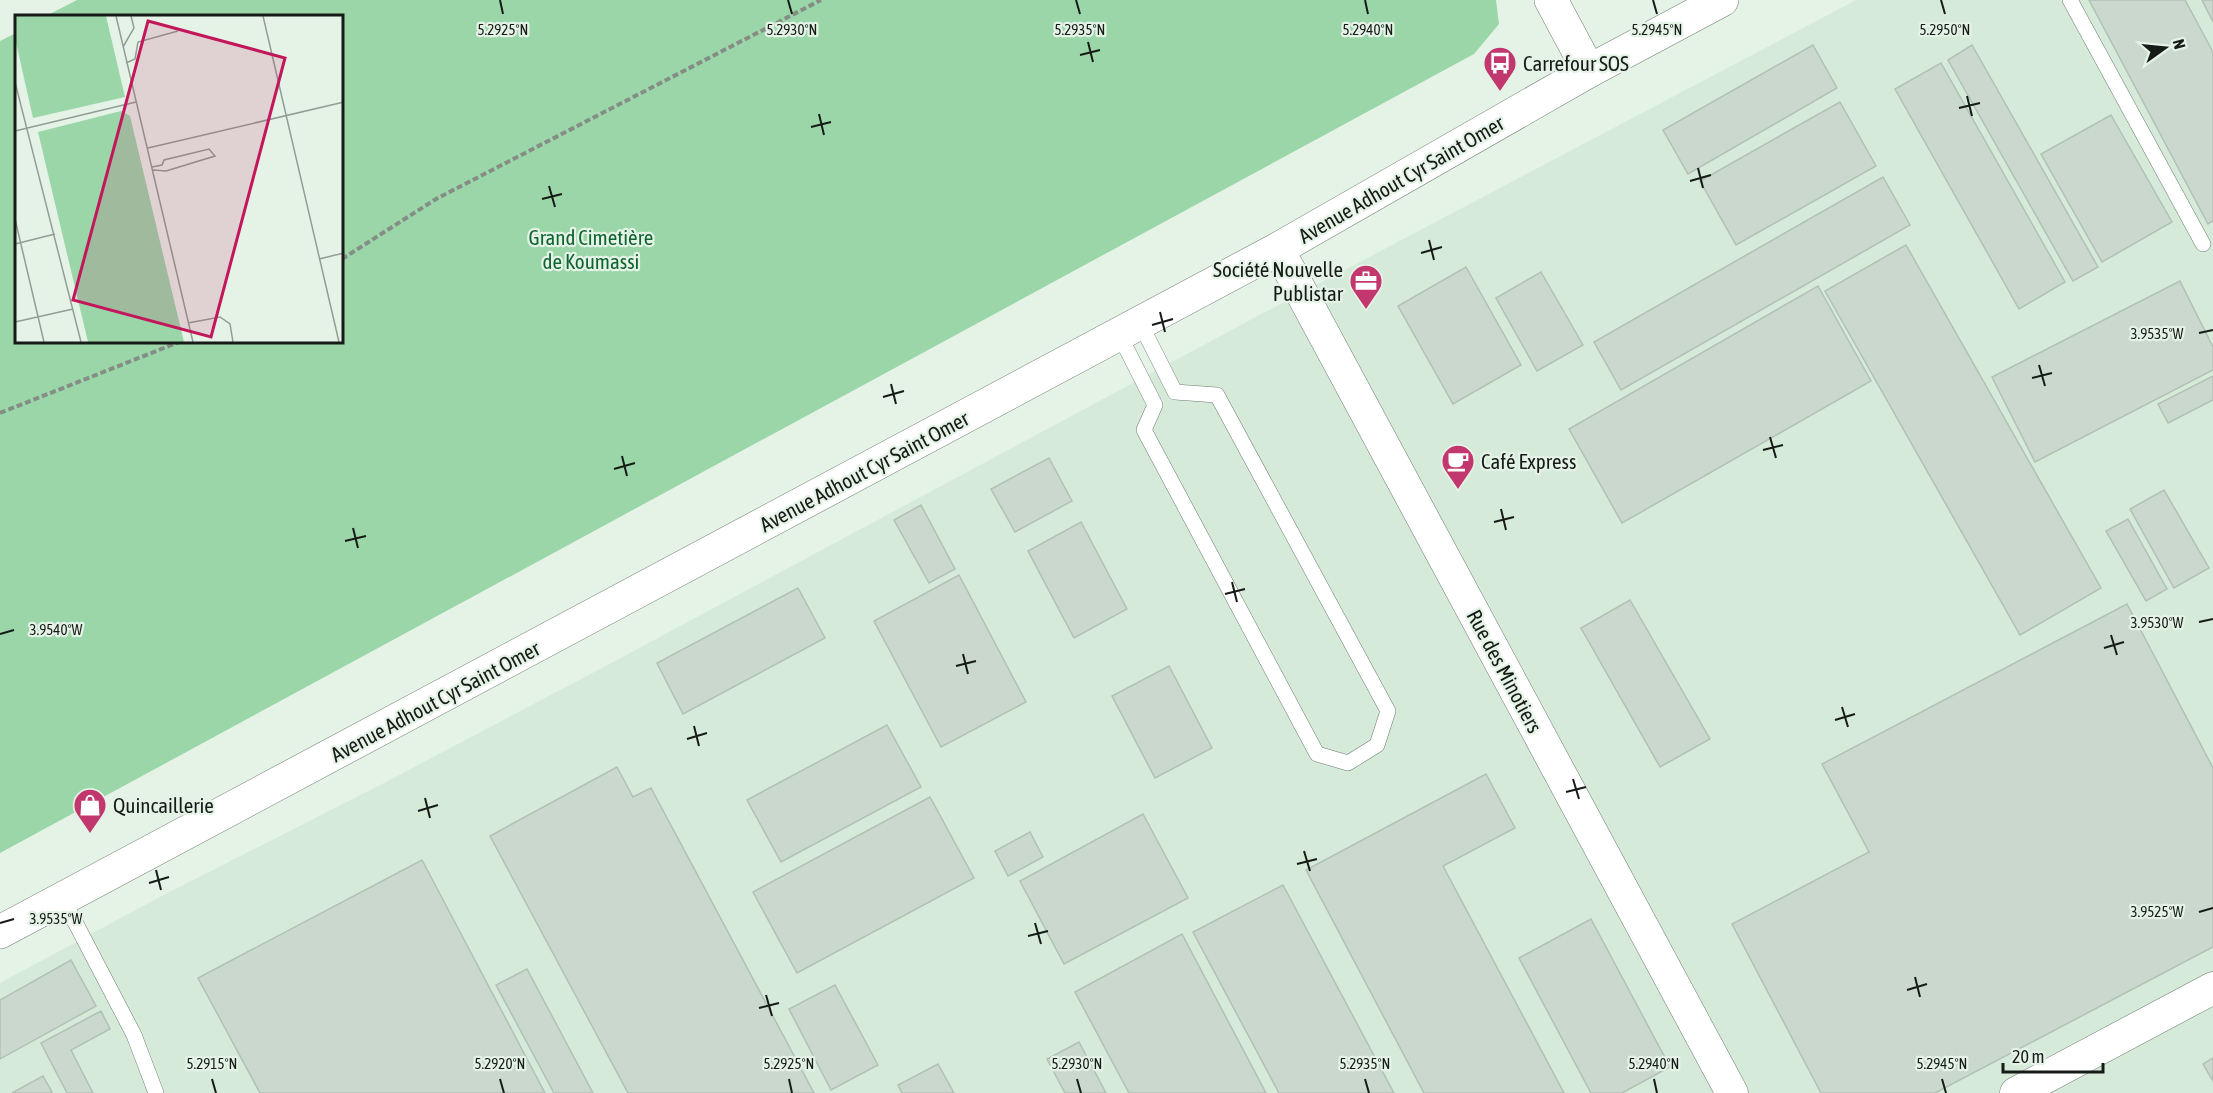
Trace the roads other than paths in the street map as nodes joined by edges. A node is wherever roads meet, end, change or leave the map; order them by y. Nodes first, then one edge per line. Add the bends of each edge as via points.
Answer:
1 (1551, 0) edge
2 (1722, 0) edge
3 (2070, 0) edge
4 (1590, 71) junction
5 (2203, 244) dead end
6 (1278, 249) junction
7 (1130, 328) junction
8 (63, 899) junction
9 (0, 932) edge
10 (2213, 988) edge
11 (156, 1093) edge
12 (1732, 1093) edge
13 (2016, 1093) edge

1 - 4 street
2 - 4 street, Avenue Adhout Cyr Saint Omer
3 - 5 lane
4 - 6 street, Avenue Adhout Cyr Saint Omer
6 - 7 street, Avenue Adhout Cyr Saint Omer
6 - 12 street, Rue des Minotiers
7 - 7 lane via 1175,392 1217,395 1388,711 1377,745 1348,762 1317,754 1144,430 1155,405
7 - 8 street, Avenue Adhout Cyr Saint Omer
8 - 9 street, Avenue Adhout Cyr Saint Omer
8 - 11 lane via 134,1035
10 - 13 street

